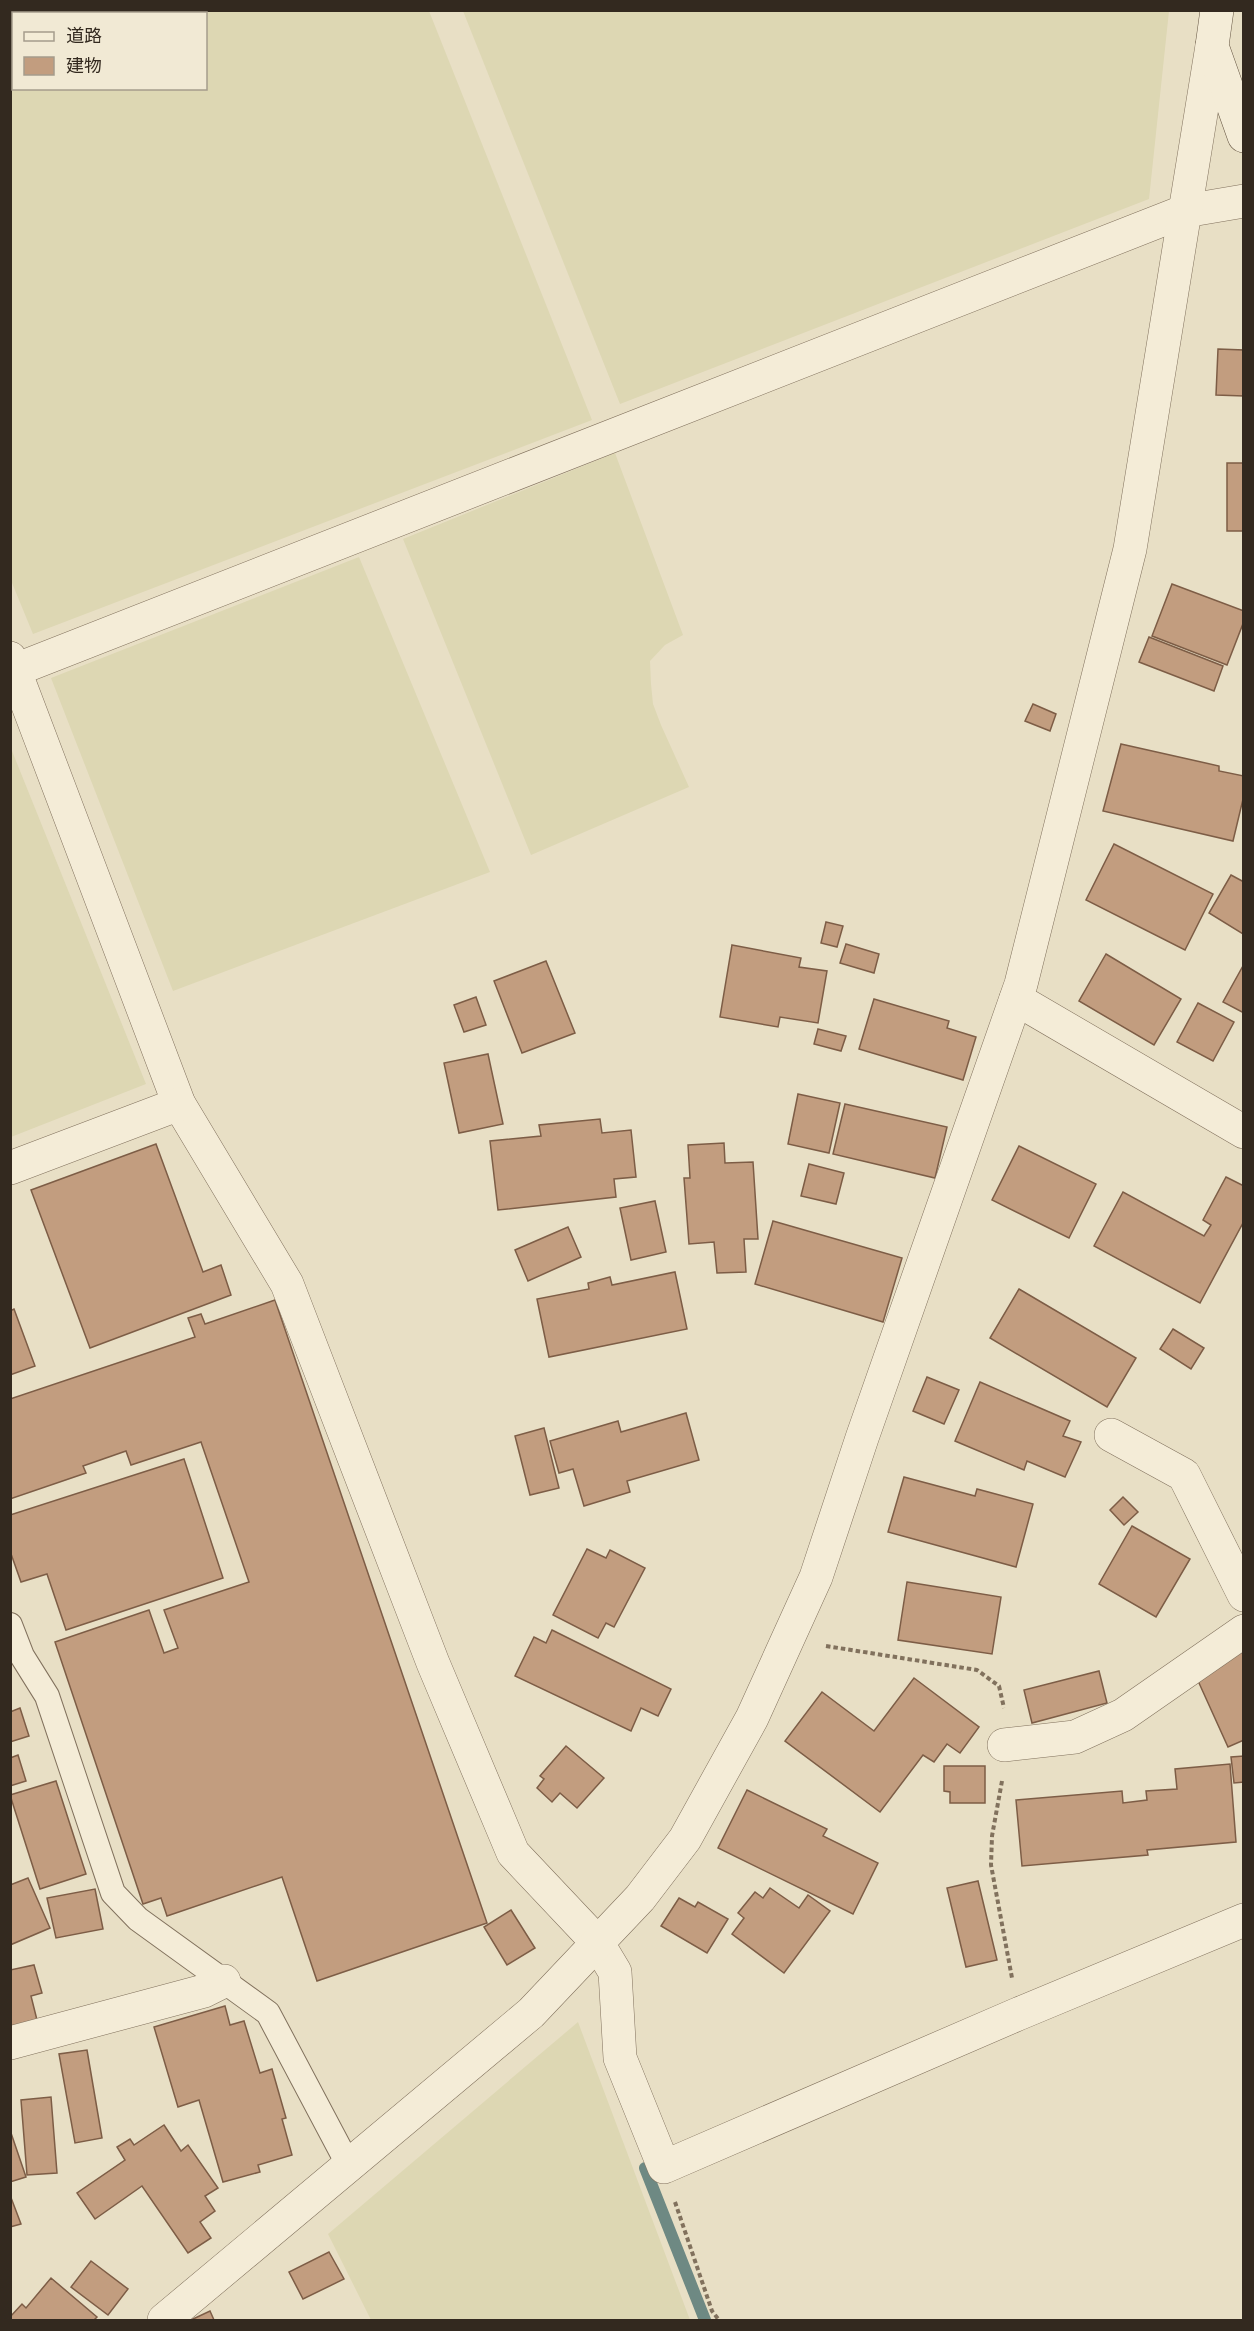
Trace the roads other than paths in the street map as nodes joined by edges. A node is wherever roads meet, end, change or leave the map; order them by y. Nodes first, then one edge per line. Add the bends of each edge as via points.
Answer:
1 (1217, 10) edge
2 (1212, 46) junction
3 (1244, 136) edge
4 (1244, 201) edge
5 (1185, 211) junction
6 (12, 667) edge
7 (1016, 999) junction
8 (179, 1104) junction
9 (1244, 1132) edge
10 (10, 1168) edge
11 (1111, 1435) dead end
12 (1244, 1595) edge
13 (10, 1625) edge
14 (1244, 1631) edge
15 (16, 1658) edge
16 (1004, 1745) road end
17 (1244, 1920) edge
18 (597, 1942) junction
19 (224, 1981) junction
20 (10, 2043) edge
21 (349, 2166) junction
22 (164, 2320) edge

1 - 2 street
2 - 3 street
2 - 5 street
4 - 5 street
5 - 6 street
5 - 7 street via 1130,549
6 - 8 street
7 - 9 street
7 - 18 street via 816,1577 752,1718 685,1839 640,1898
8 - 10 street
8 - 18 street via 287,1284 433,1663 513,1853
11 - 12 street via 1184,1475
13 - 15 lane
14 - 16 street via 1123,1715 1075,1737
15 - 19 lane via 47,1696 113,1893 138,1919
17 - 18 street via 664,2167 620,2058 615,1972
18 - 21 street via 531,2013
19 - 20 street via 204,1991
19 - 21 lane via 268,2013
21 - 22 street

